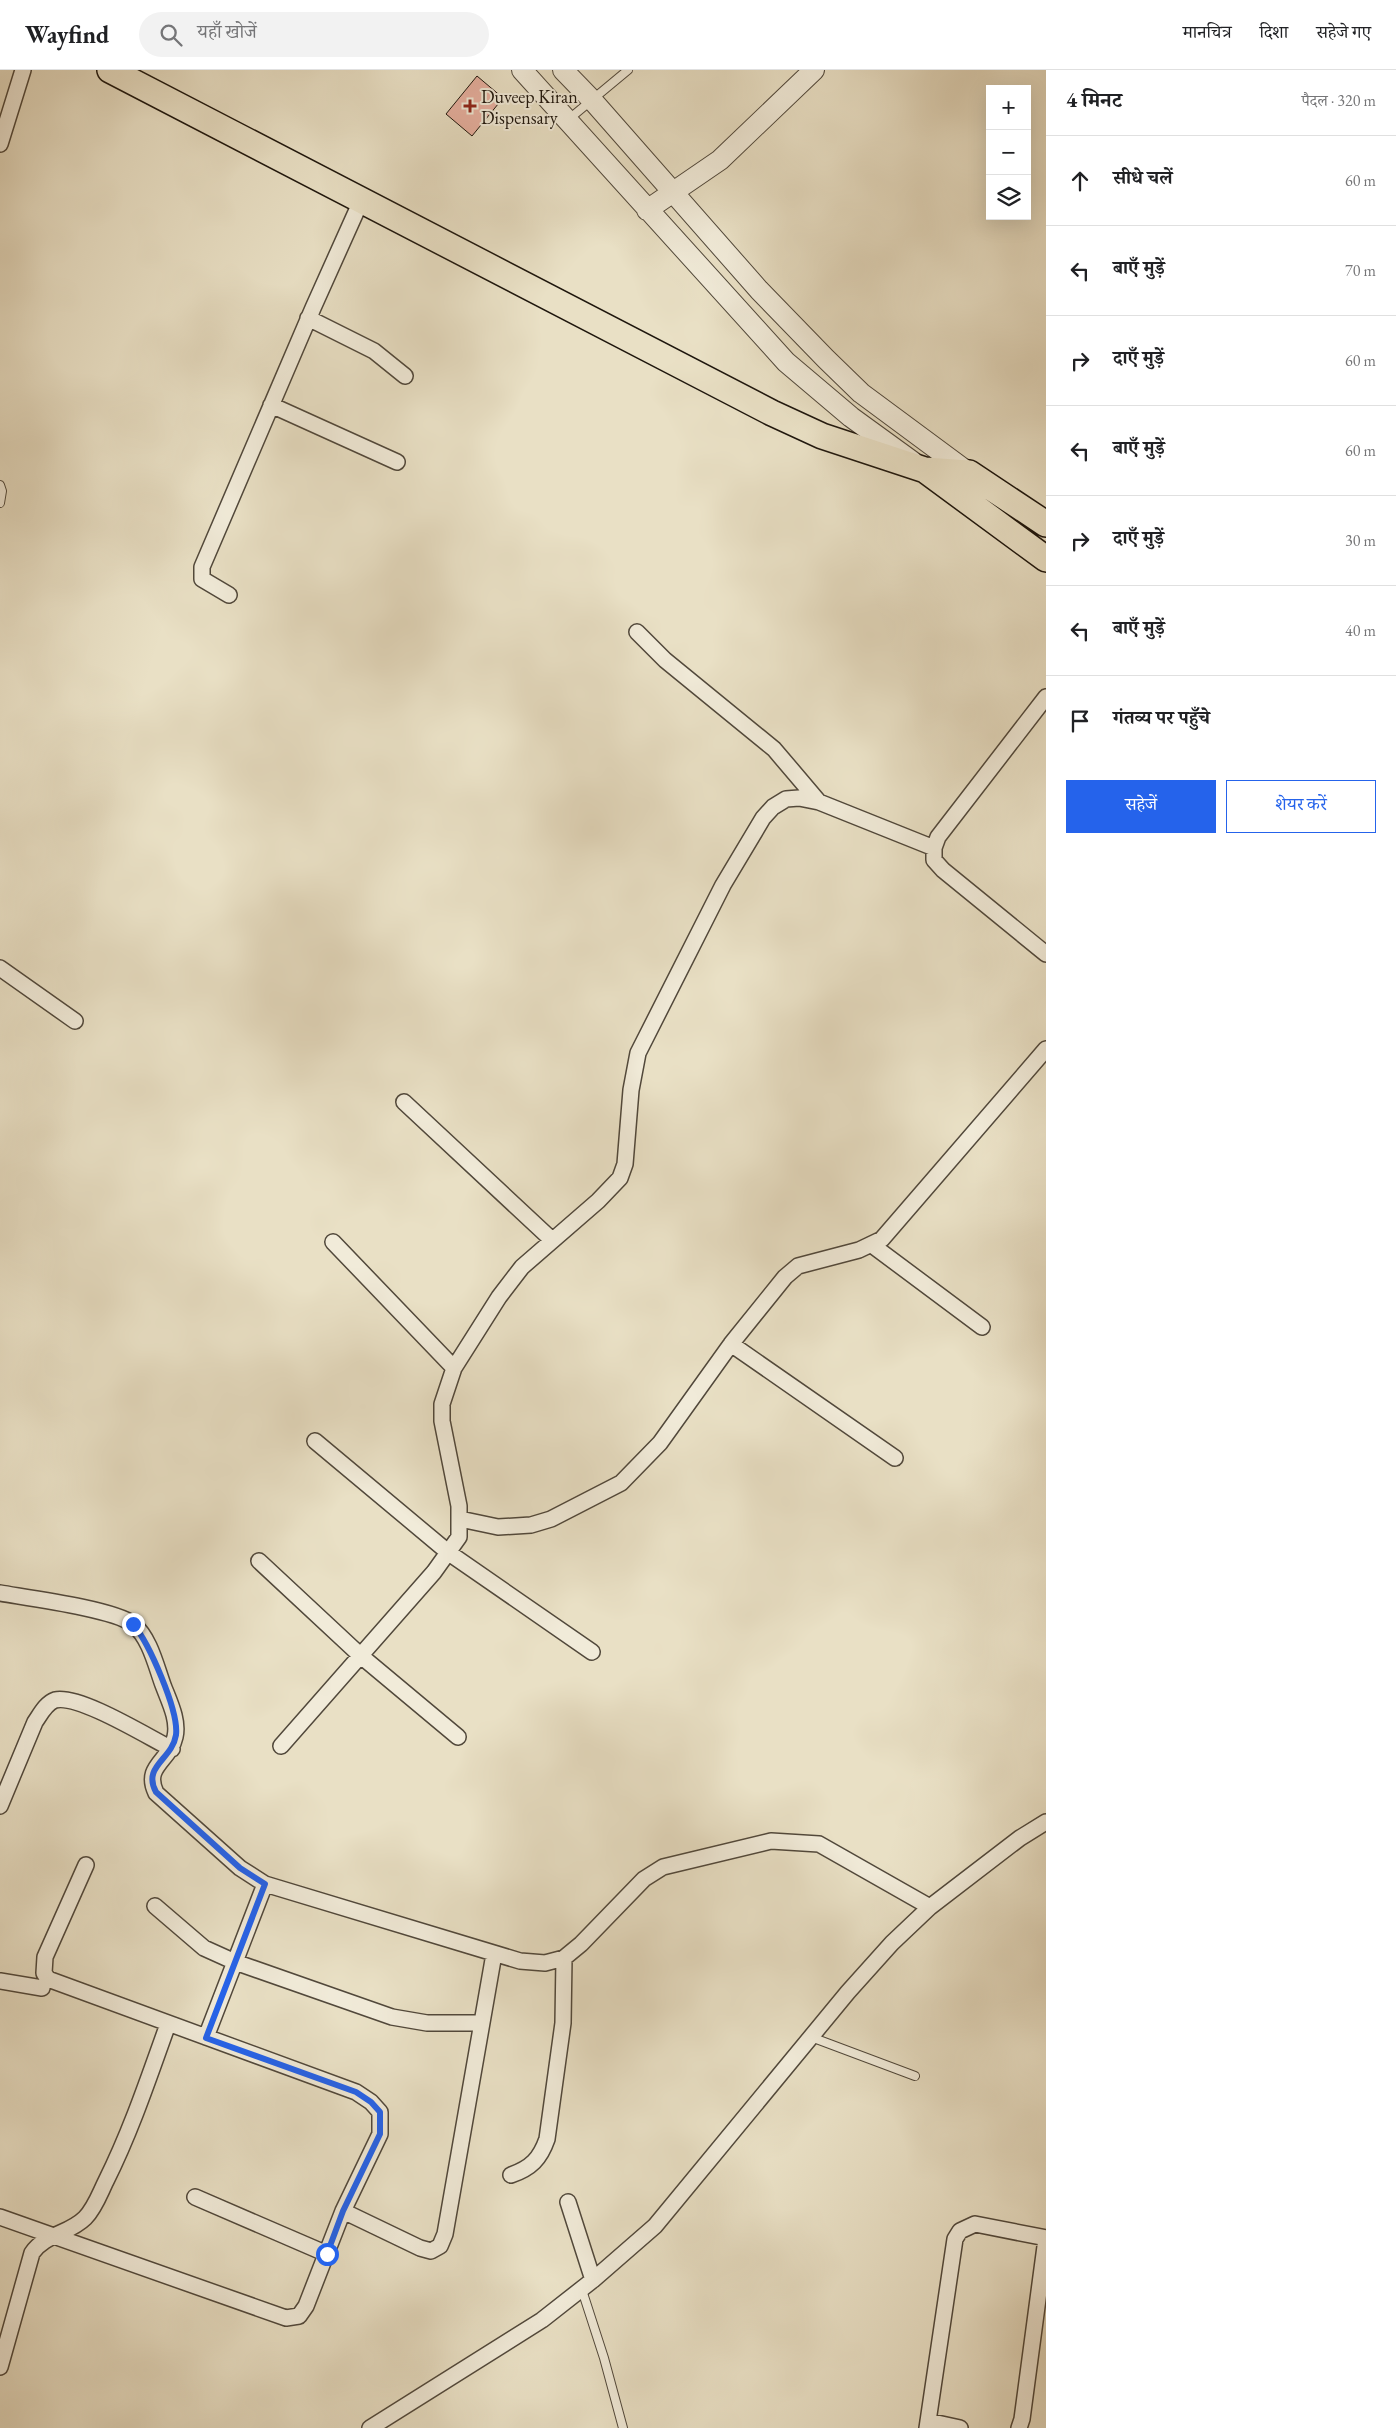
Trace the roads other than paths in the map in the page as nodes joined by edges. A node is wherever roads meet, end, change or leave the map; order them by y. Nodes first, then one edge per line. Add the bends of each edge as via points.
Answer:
1 (23, 70) edge
2 (110, 70) edge
3 (522, 70) edge
4 (563, 70) edge
5 (628, 70) edge
6 (814, 70) edge
7 (592, 100) junction
8 (568, 121) junction
9 (0, 144) edge
10 (673, 191) junction
11 (362, 201) junction
12 (647, 210) junction
13 (308, 318) junction
14 (405, 376) dead end
15 (271, 405) junction
16 (397, 462) dead end
17 (925, 470) junction
18 (969, 473) junction
19 (0, 484) edge
20 (0, 503) edge
21 (1046, 524) edge
22 (1046, 559) edge
23 (229, 595) dead end
24 (637, 632) dead end
25 (1046, 697) edge
26 (819, 802) junction
27 (934, 848) junction
28 (1046, 954) edge
29 (0, 968) edge
30 (75, 1021) dead end
31 (1046, 1048) edge
32 (404, 1102) dead end
33 (552, 1240) junction
34 (333, 1242) dead end
35 (872, 1245) junction
36 (982, 1327) dead end
37 (731, 1344) junction
38 (454, 1368) junction
39 (315, 1441) dead end
40 (895, 1458) dead end
41 (460, 1519) junction
42 (449, 1553) junction
43 (259, 1561) dead end
44 (0, 1593) edge
45 (592, 1652) dead end
46 (362, 1656) junction
47 (458, 1737) dead end
48 (282, 1746) dead end
49 (172, 1749) junction
50 (0, 1806) edge
51 (1046, 1822) edge
52 (86, 1865) dead end
53 (265, 1884) junction
54 (155, 1906) dead end
55 (930, 1907) junction
56 (494, 1954) junction
57 (564, 1958) junction
58 (235, 1962) junction
59 (0, 1981) edge
60 (42, 1988) dead end
61 (482, 2022) junction
62 (168, 2024) junction
63 (206, 2038) junction
64 (811, 2038) junction
65 (915, 2076) dead end
66 (511, 2175) dead end
67 (195, 2197) dead end
68 (568, 2202) dead end
69 (343, 2211) junction
70 (0, 2217) edge
71 (52, 2236) junction
72 (1046, 2238) edge
73 (327, 2254) junction
74 (588, 2285) junction
75 (0, 2367) edge
76 (928, 2424) edge
77 (370, 2428) edge
78 (623, 2428) edge
79 (960, 2428) edge
80 (1019, 2428) edge

1 - 9 street
2 - 11 main road
3 - 8 street
4 - 7 street
5 - 7 lane
6 - 10 street via 720,160
7 - 8 lane
7 - 10 street
8 - 12 street
10 - 12 street
10 - 18 street via 766,297 854,386
11 - 13 street
11 - 17 main road via 772,413 822,436
12 - 17 street via 786,362 851,417
13 - 14 street via 374,351
13 - 15 street
15 - 16 street
15 - 23 street via 202,566 202,580
17 - 18 main road
17 - 22 main road
18 - 21 main road
19 - 20 lane
24 - 26 street via 665,660 774,749
25 - 27 street via 938,837
26 - 27 street
26 - 33 street via 786,799 763,818 723,885 638,1053 631,1090 625,1164 620,1178
27 - 28 street via 934,860 943,870
29 - 30 street
31 - 35 street via 882,1239
32 - 33 street
33 - 38 street via 511,1280
34 - 38 street
35 - 36 street
35 - 37 street via 798,1266 772,1292
37 - 40 street
37 - 41 street via 660,1443 621,1483 550,1519 531,1525 498,1527
38 - 41 street via 442,1404 442,1421
39 - 42 street
41 - 42 street via 459,1537
42 - 45 street
42 - 46 street
43 - 46 street
44 - 49 street via 102,1612 133,1624 144,1637 176,1720
46 - 47 street
46 - 48 street
49 - 50 street via 85,1704 68,1699 54,1700 35,1722
49 - 53 street via 152,1772 151,1783 156,1792 240,1868
51 - 55 street
52 - 62 street via 45,1957 44,1973 55,1983
53 - 56 street
53 - 58 street
54 - 58 street via 204,1948
55 - 57 street via 819,1844 771,1841 663,1867 644,1879
55 - 64 street via 892,1943
56 - 57 street via 520,1962 545,1963
56 - 61 street
57 - 66 street via 563,2030 547,2139 535,2163
58 - 61 street via 392,2017 427,2022
58 - 63 street
59 - 60 street
61 - 69 street via 445,2234 440,2246 431,2251 420,2248
62 - 63 street
62 - 71 street via 120,2155 95,2203 86,2218
63 - 69 street via 356,2092 380,2112 380,2134
64 - 65 lane
64 - 74 street via 654,2226
67 - 73 street
68 - 74 street
69 - 73 street
70 - 71 street
71 - 73 street via 286,2318 299,2316 306,2306
71 - 75 street via 39,2242 32,2253
72 - 76 street via 976,2224 960,2231 955,2239
72 - 80 street
74 - 77 street via 542,2320
74 - 78 lane
76 - 79 street

